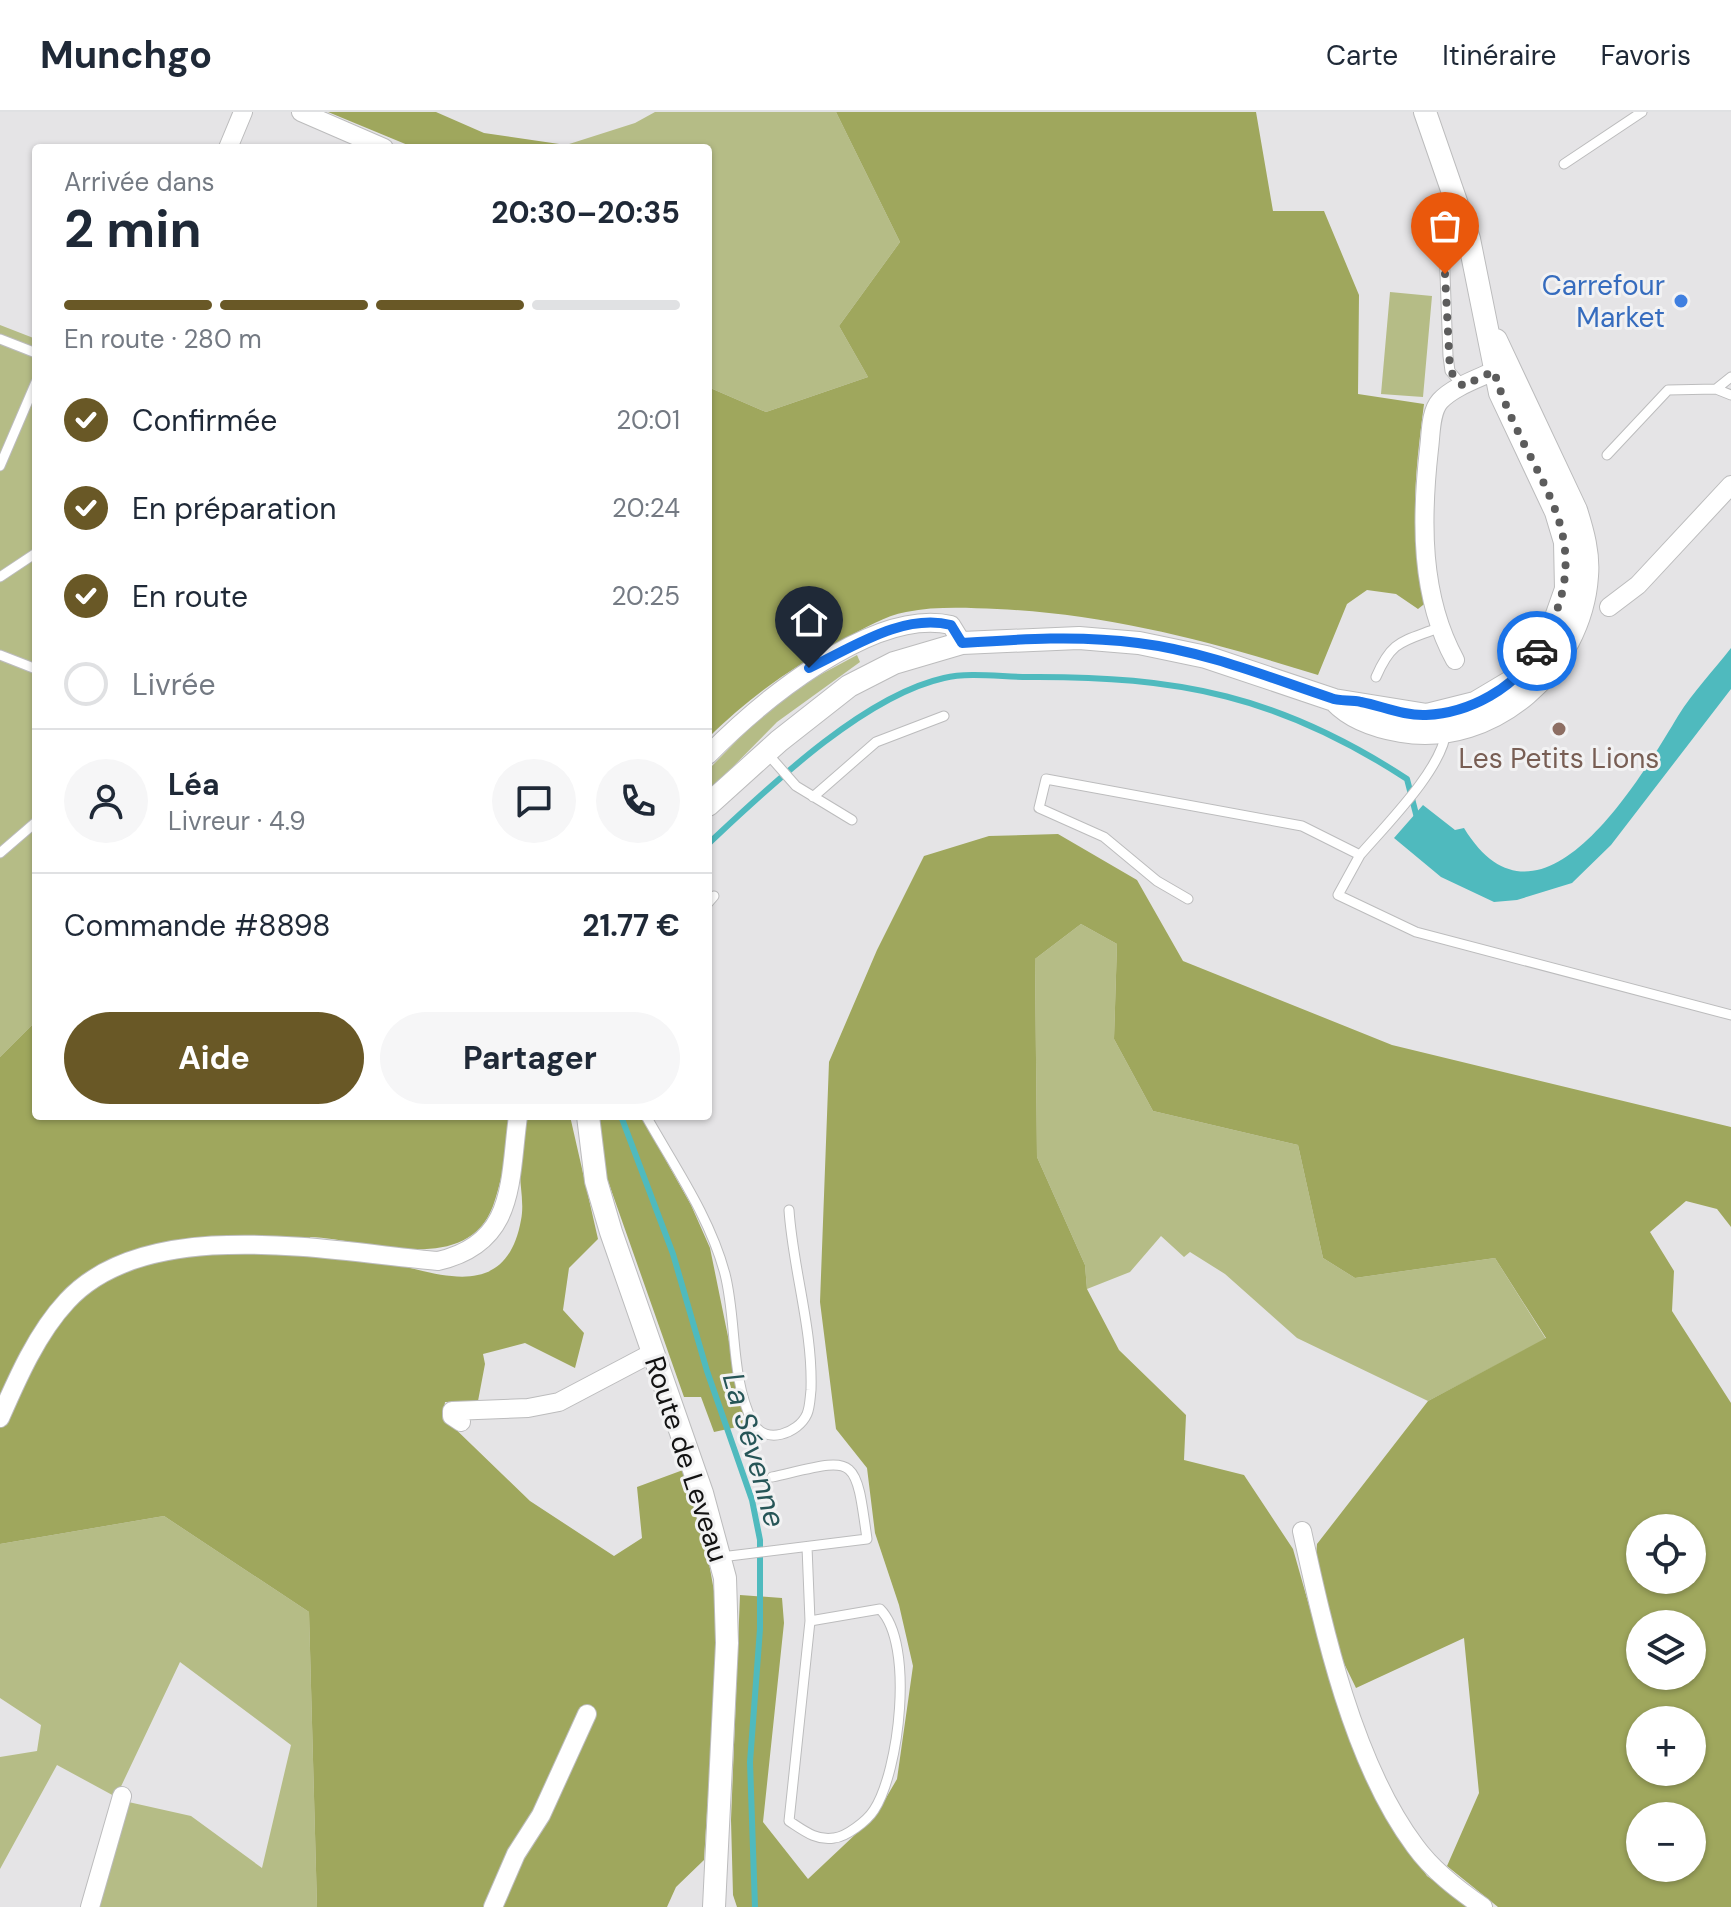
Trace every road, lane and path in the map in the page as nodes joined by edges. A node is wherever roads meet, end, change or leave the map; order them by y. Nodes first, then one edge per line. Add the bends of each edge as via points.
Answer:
1 (243, 112) edge
2 (301, 112) edge
3 (1425, 112) edge
4 (1637, 113) edge
5 (230, 144) edge
6 (375, 144) edge
7 (1564, 164) dead end
8 (1454, 187) junction
9 (1488, 325) junction
10 (0, 339) edge
11 (32, 351) edge
12 (1494, 371) junction
13 (1731, 377) edge
14 (1463, 386) junction
15 (1716, 389) junction
16 (32, 391) edge
17 (1731, 395) edge
18 (1607, 455) dead end
19 (0, 466) edge
20 (1731, 485) edge
21 (32, 556) edge
22 (0, 577) edge
23 (1609, 607) dead end
24 (1438, 628) junction
25 (962, 643) junction
26 (0, 655) edge
27 (1455, 660) dead end
28 (32, 667) edge
29 (1376, 677) dead end
30 (944, 716) dead end
31 (1446, 721) junction
32 (712, 751) edge
33 (773, 759) junction
34 (813, 797) junction
35 (712, 802) edge
36 (852, 820) dead end
37 (32, 825) edge
38 (0, 853) edge
39 (1360, 855) junction
40 (1188, 899) dead end
41 (1731, 1015) edge
42 (517, 1120) edge
43 (588, 1120) edge
44 (648, 1120) edge
45 (789, 1210) dead end
46 (652, 1353) junction
47 (0, 1418) edge
48 (461, 1422) dead end
49 (772, 1477) dead end
50 (1302, 1531) dead end
51 (807, 1547) junction
52 (721, 1557) junction
53 (810, 1621) junction
54 (587, 1714) dead end
55 (122, 1796) dead end
56 (715, 1905) edge
57 (90, 1907) edge
58 (493, 1907) edge
59 (1483, 1907) edge

1 - 5 street
2 - 6 street
3 - 8 street
4 - 7 lane
8 - 9 street
8 - 14 lane via 1443,219 1448,356 1450,371
9 - 12 street
9 - 31 street via 1576,510 1587,577 1575,630 1547,675 1507,709 1482,722
10 - 11 lane
12 - 14 street
12 - 31 street via 1556,512 1565,542 1566,589 1554,623 1517,678
13 - 15 lane
14 - 24 street via 1439,402 1434,414 1425,485 1425,564
15 - 17 lane
15 - 18 lane via 1668,390
16 - 19 lane
20 - 23 street via 1638,585
21 - 22 lane
24 - 27 street
24 - 29 lane via 1397,644 1386,653
25 - 31 street via 1079,638 1139,643 1206,657 1326,697 1345,712 1386,728 1410,732
25 - 32 street via 951,625 938,622 883,632 809,668
25 - 33 street via 871,673 838,695
26 - 28 lane
30 - 34 lane via 876,742
31 - 39 lane via 1445,747
33 - 34 lane
33 - 35 street
34 - 36 lane
37 - 38 lane
39 - 40 lane via 1302,826 1046,779 1039,808 1104,837
39 - 41 lane via 1338,895 1416,932
42 - 47 street via 507,1201 498,1223 482,1243 461,1256 438,1261 260,1244 185,1248 133,1261 95,1279 68,1300 50,1323
43 - 46 street, Route de Leveau via 596,1181
44 - 45 lane via 707,1224 724,1271 740,1380 754,1424 774,1435 796,1428 810,1402 807,1326 792,1258
46 - 48 street via 559,1402 452,1411
46 - 52 street, Route de Leveau
49 - 51 lane via 833,1463 856,1476 867,1539
50 - 59 street via 1331,1659 1387,1802 1445,1879
51 - 52 lane
51 - 53 lane
52 - 56 street, Route de Leveau via 728,1617
53 - 53 lane via 789,1821 816,1837 835,1838 874,1811 889,1771 902,1671 897,1637 880,1609
54 - 58 street
55 - 57 street

